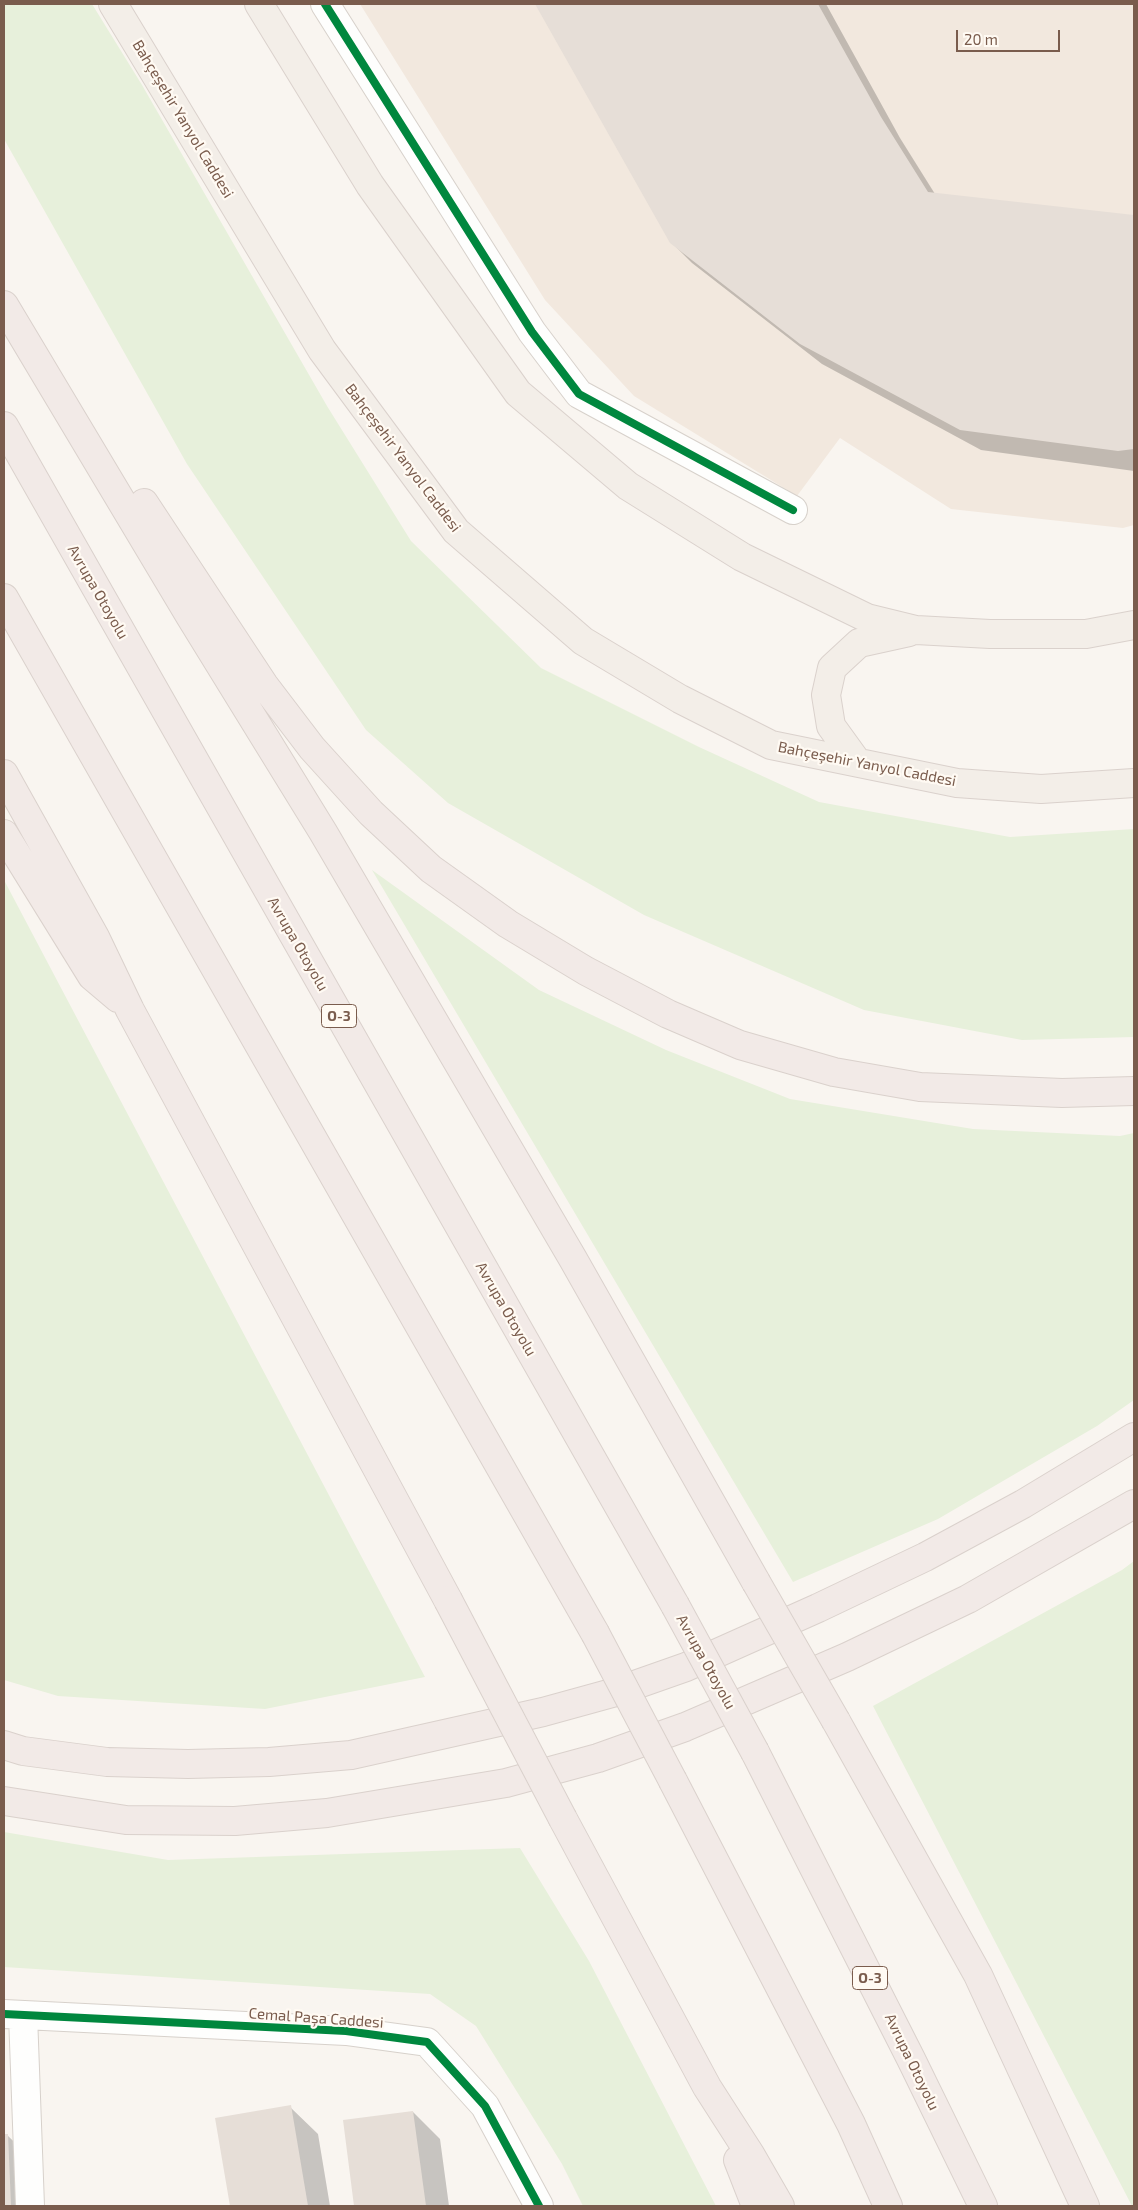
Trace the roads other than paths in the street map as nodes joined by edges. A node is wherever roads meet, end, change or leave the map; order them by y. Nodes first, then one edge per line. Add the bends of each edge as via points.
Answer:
1 (113, 4) edge
2 (259, 4) edge
3 (325, 4) edge
4 (4, 305) edge
5 (25, 342) junction
6 (4, 426) edge
7 (793, 510) dead end
8 (4, 598) edge
9 (1134, 626) edge
10 (916, 630) junction
11 (857, 762) junction
12 (4, 774) edge
13 (1134, 783) edge
14 (4, 834) edge
15 (130, 1010) junction
16 (1134, 1091) edge
17 (1134, 1437) edge
18 (1134, 1504) edge
19 (4, 1745) edge
20 (4, 1802) edge
21 (14, 2014) edge
22 (707, 2087) junction
23 (30, 2206) edge
24 (539, 2206) edge
25 (756, 2206) edge
26 (780, 2206) edge
27 (888, 2206) edge
28 (982, 2206) edge
29 (1085, 2206) edge

1 - 11 main road, Bahçeşehir Yanyol Caddesi via 322,350 456,531 584,641 680,699 771,745
2 - 10 main road via 370,185 518,393 628,486 742,557 867,618
3 - 7 street via 532,332 579,394
4 - 5 highway
5 - 16 highway via 88,413 158,527 264,685 312,748 371,813 431,869 508,924 586,971 668,1014 740,1045 834,1072 920,1087 1062,1093
5 - 29 highway, bridge via 323,832 573,1259 836,1721 978,1976
6 - 28 highway, Avrupa Otoyolu / O-3, bridge via 675,1605 755,1752
8 - 27 highway, bridge via 595,1632 851,2124
9 - 10 main road via 1086,634
10 - 11 main road via 859,643 832,668 826,695 831,726
11 - 13 main road, Bahçeşehir Yanyol Caddesi via 967,784 1041,789
12 - 15 highway via 95,937
14 - 15 highway via 92,976
15 - 22 highway, bridge
17 - 19 highway via 1023,1504 926,1557 818,1608 686,1667 612,1693 543,1712 351,1755 269,1762 107,1762 23,1751
18 - 20 highway via 968,1598 829,1665 685,1727 598,1758 506,1783 328,1813 235,1821 126,1820
21 - 23 street
21 - 24 street, Cemal Paşa Caddesi via 346,2031 427,2042 485,2106
22 - 25 highway
22 - 26 highway

